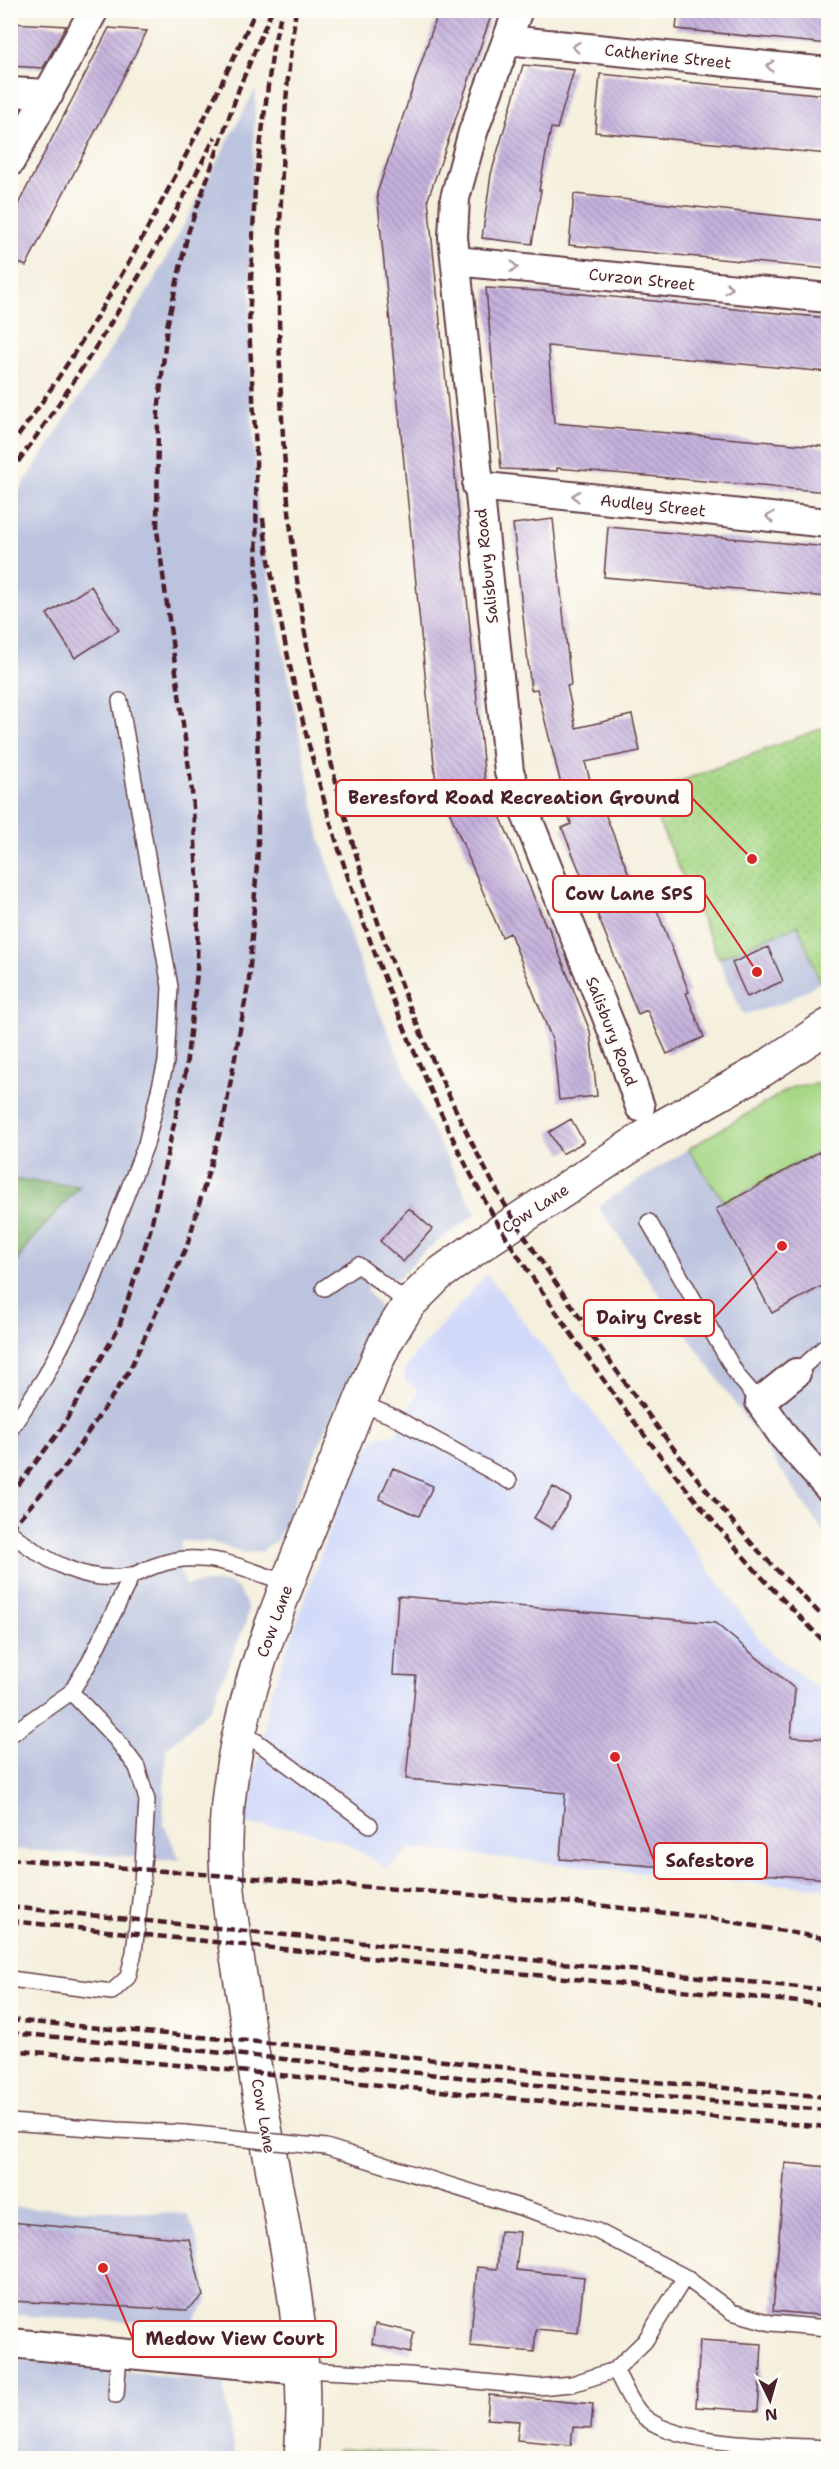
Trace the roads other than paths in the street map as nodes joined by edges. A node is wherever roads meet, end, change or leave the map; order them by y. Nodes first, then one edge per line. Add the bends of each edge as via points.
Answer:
1 (94, 10) edge
2 (518, 10) edge
3 (507, 40) junction
4 (828, 72) edge
5 (10, 92) edge
6 (49, 94) junction
7 (10, 162) edge
8 (456, 261) junction
9 (828, 298) edge
10 (477, 486) junction
11 (828, 523) edge
12 (120, 701) dead end
13 (828, 1026) edge
14 (640, 1107) dead end
15 (649, 1222) dead end
16 (324, 1288) dead end
17 (409, 1304) junction
18 (828, 1344) edge
19 (796, 1373) joint
20 (760, 1402) junction
21 (360, 1403) junction
22 (10, 1430) edge
23 (509, 1481) dead end
24 (828, 1487) edge
25 (10, 1532) edge
26 (132, 1575) junction
27 (288, 1583) junction
28 (71, 1692) junction
29 (240, 1734) junction
30 (10, 1735) edge
31 (370, 1825) dead end
32 (10, 1979) edge
33 (10, 2122) edge
34 (685, 2277) junction
35 (828, 2328) edge
36 (10, 2343) edge
37 (119, 2354) junction
38 (302, 2370) junction
39 (615, 2370) junction
40 (116, 2396) dead end
41 (828, 2448) edge
42 (301, 2458) edge

1 - 6 street
2 - 3 street, Salisbury Road
4 -> 3 street, Catherine Street
3 - 8 street, Salisbury Road via 473,132 455,198
5 - 6 street
6 - 7 street
8 -> 9 street, Curzon Street
8 - 10 street, Salisbury Road
11 -> 10 street, Audley Street
10 - 14 street, Salisbury Road via 509,772
12 - 22 lane via 170,987 166,1062 146,1144 87,1296 45,1377
13 - 17 street, Cow Lane via 762,1070 654,1131 483,1243 438,1275
15 - 20 lane via 737,1375
16 - 17 lane via 358,1265
17 - 21 street, Cow Lane via 386,1341
18 - 19 lane
19 - 20 street
20 - 24 street via 783,1437
21 - 23 lane via 394,1417
21 - 27 street, Cow Lane
25 - 26 lane via 29,1548 81,1574
26 - 27 lane via 180,1559 199,1558
26 - 28 lane
27 - 29 street, Cow Lane via 250,1691
28 - 30 lane
28 - 32 lane via 137,1767 147,1800 134,1952 128,1977 112,1992
29 - 31 lane via 256,1741
29 - 38 street, Cow Lane via 227,1805 229,1900 291,2264
33 - 34 lane, bridge via 326,2147 597,2231
34 - 35 lane via 732,2312 771,2324
34 - 39 lane via 645,2341
36 - 37 street
37 - 38 street
37 - 40 lane
38 - 39 lane via 538,2387 572,2384
38 - 42 street, Cow Lane
39 - 41 lane via 640,2413 663,2429 696,2438

